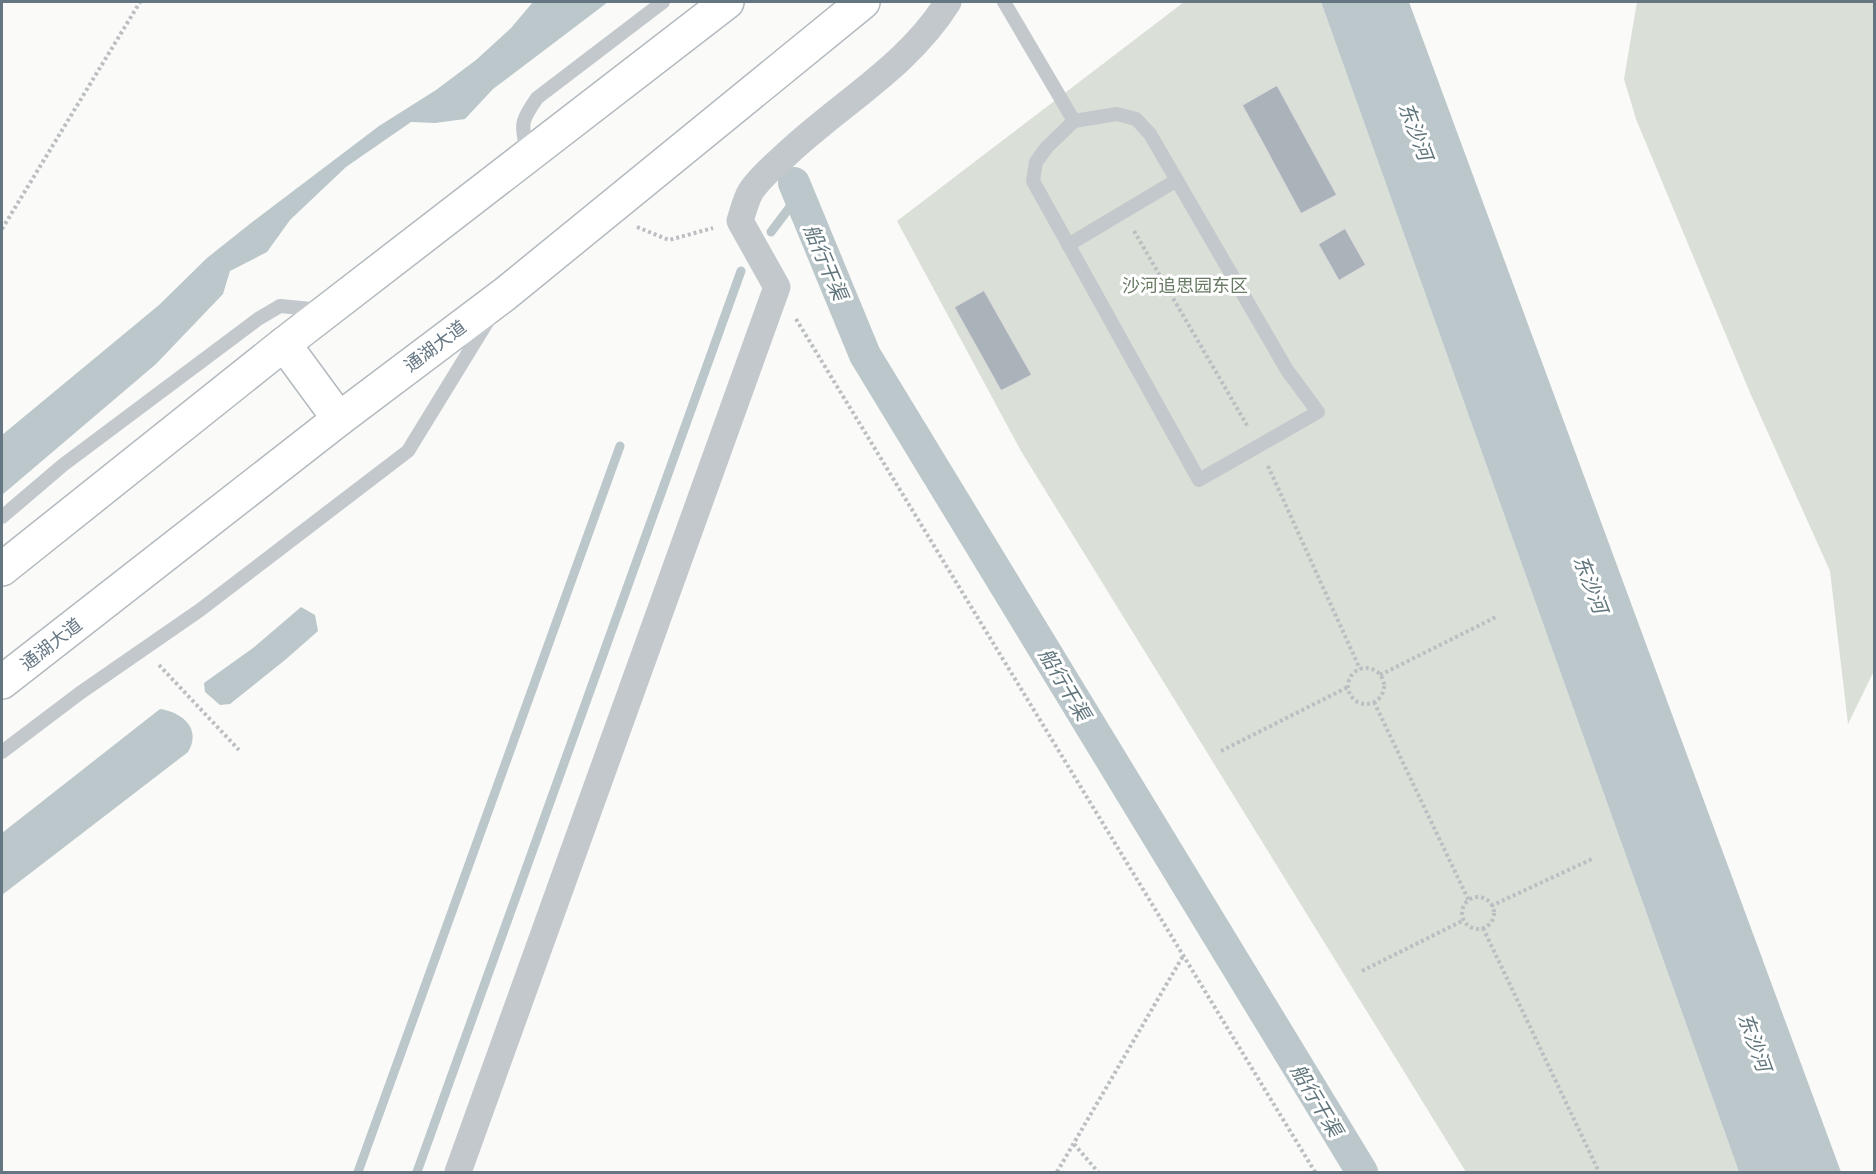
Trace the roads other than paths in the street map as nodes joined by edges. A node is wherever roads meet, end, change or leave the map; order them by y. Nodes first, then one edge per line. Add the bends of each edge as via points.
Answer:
1 (663, 2) edge
2 (863, 2) edge
3 (948, 2) edge
4 (1004, 2) edge
5 (719, 8) edge
6 (1074, 121) junction
7 (527, 156) junction
8 (1177, 180) junction
9 (1068, 244) junction
10 (505, 294) junction
11 (327, 310) junction
12 (284, 344) junction
13 (339, 419) junction
14 (2, 517) edge
15 (2, 569) edge
16 (2, 682) edge
17 (2, 752) edge
18 (458, 1173) edge

1 - 7 lane via 537,98 522,124
2 - 10 street, 通湖大道
3 - 18 street via 921,40 803,139 750,193 740,221 777,287
4 - 6 lane
5 - 7 street
6 - 8 lane via 1117,114 1136,119 1150,134
6 - 9 lane via 1036,162 1033,181
7 - 11 street
8 - 9 lane
8 - 9 lane via 1287,370 1318,412 1199,480
10 - 13 street, 通湖大道
10 - 17 lane via 408,451 200,610
11 - 12 street
11 - 14 lane via 280,306 258,319 63,465
12 - 13 street
12 - 15 street
13 - 16 street, 通湖大道

